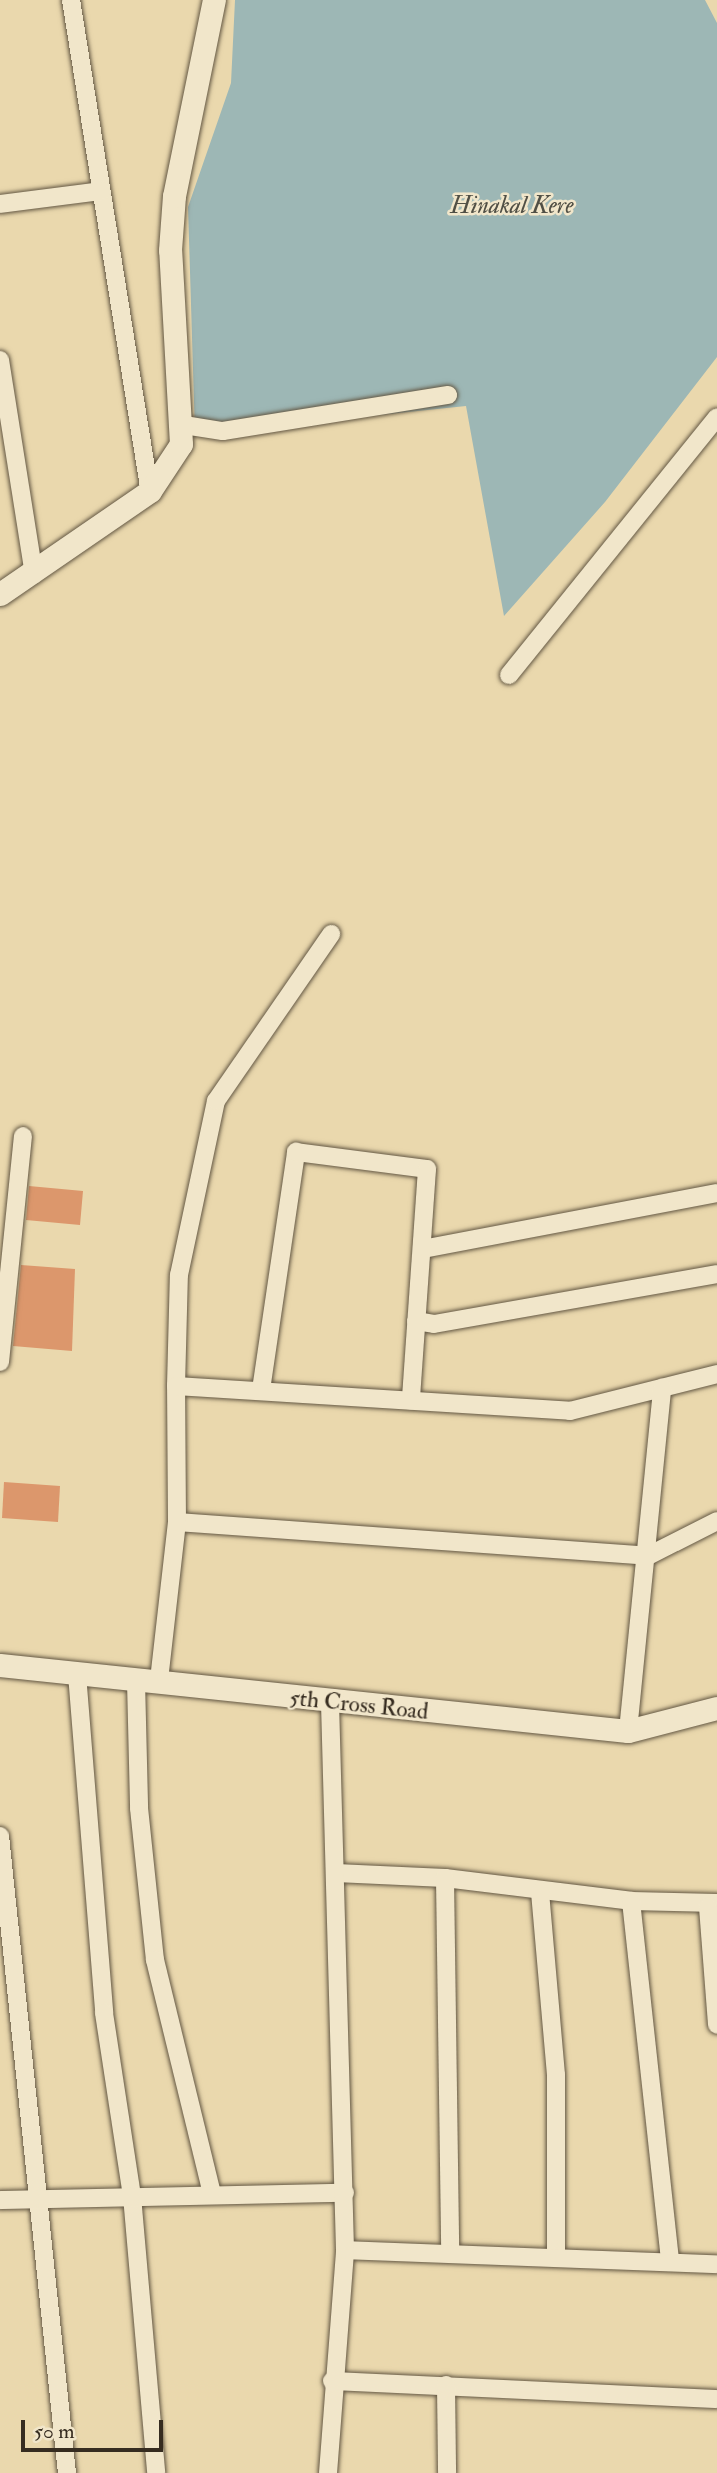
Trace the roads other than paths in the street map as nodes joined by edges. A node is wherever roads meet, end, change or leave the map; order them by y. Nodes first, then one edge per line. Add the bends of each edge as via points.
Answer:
1 (71, 0) edge
2 (214, 0) edge
3 (101, 191) junction
4 (0, 204) edge
5 (0, 360) edge
6 (448, 396) dead end
7 (717, 417) edge
8 (184, 425) junction
9 (150, 491) junction
10 (34, 574) junction
11 (0, 594) edge
12 (509, 675) dead end
13 (331, 934) dead end
14 (23, 1136) dead end
15 (717, 1194) edge
16 (423, 1249) junction
17 (717, 1274) edge
18 (416, 1321) junction
19 (0, 1362) edge
20 (717, 1374) edge
21 (176, 1386) junction
22 (662, 1388) junction
23 (261, 1390) junction
24 (411, 1400) junction
25 (717, 1521) edge
26 (177, 1522) junction
27 (648, 1556) junction
28 (0, 1665) edge
29 (77, 1674) junction
30 (159, 1680) junction
31 (136, 1681) junction
32 (330, 1704) junction
33 (717, 1708) edge
34 (628, 1731) junction
35 (0, 1836) edge
36 (336, 1872) junction
37 (445, 1878) junction
38 (540, 1892) junction
39 (631, 1901) junction
40 (712, 1905) edge
41 (717, 2025) edge
42 (345, 2193) junction
43 (212, 2194) junction
44 (132, 2196) junction
45 (40, 2198) junction
46 (0, 2200) edge
47 (345, 2250) junction
48 (450, 2253) junction
49 (556, 2257) junction
50 (670, 2262) junction
51 (717, 2264) edge
52 (332, 2381) junction
53 (446, 2385) junction
54 (717, 2399) edge
55 (67, 2473) edge
56 (156, 2473) edge
57 (328, 2473) edge
58 (447, 2473) edge

1 - 3 street
2 - 8 street via 171,236
3 - 4 street
3 - 9 street
5 - 10 street
6 - 8 street via 223,431
7 - 12 street
8 - 9 street via 181,444
9 - 10 street
10 - 11 street
13 - 21 street via 216,1101 179,1275
14 - 19 street
15 - 16 street
16 - 18 street
16 - 23 street via 427,1169 296,1152
17 - 18 street via 434,1325
18 - 24 street
20 - 22 street
21 - 23 street
21 - 26 street
22 - 24 street via 569,1411
22 - 27 street
23 - 24 street
25 - 27 street
26 - 27 street
26 - 30 street
27 - 34 street
28 - 29 street, 5th Cross Road
29 - 31 street, 5th Cross Road
29 - 44 street via 104,2012
30 - 31 street, 5th Cross Road
30 - 32 street, 5th Cross Road
31 - 43 street via 139,1808 155,1960
32 - 34 street, 5th Cross Road
32 - 36 street
33 - 34 street, 5th Cross Road
35 - 45 street
36 - 37 street
36 - 42 street
37 - 38 street
37 - 48 street
38 - 39 street
38 - 49 street via 556,2075
39 - 40 street
39 - 50 street
40 - 41 street
42 - 43 street
42 - 47 street
43 - 44 street
44 - 45 street
44 - 56 street
45 - 46 street
45 - 55 street
47 - 48 street
47 - 52 street
48 - 49 street
49 - 50 street
50 - 51 street
52 - 53 street
52 - 57 street
53 - 54 street
53 - 58 street

